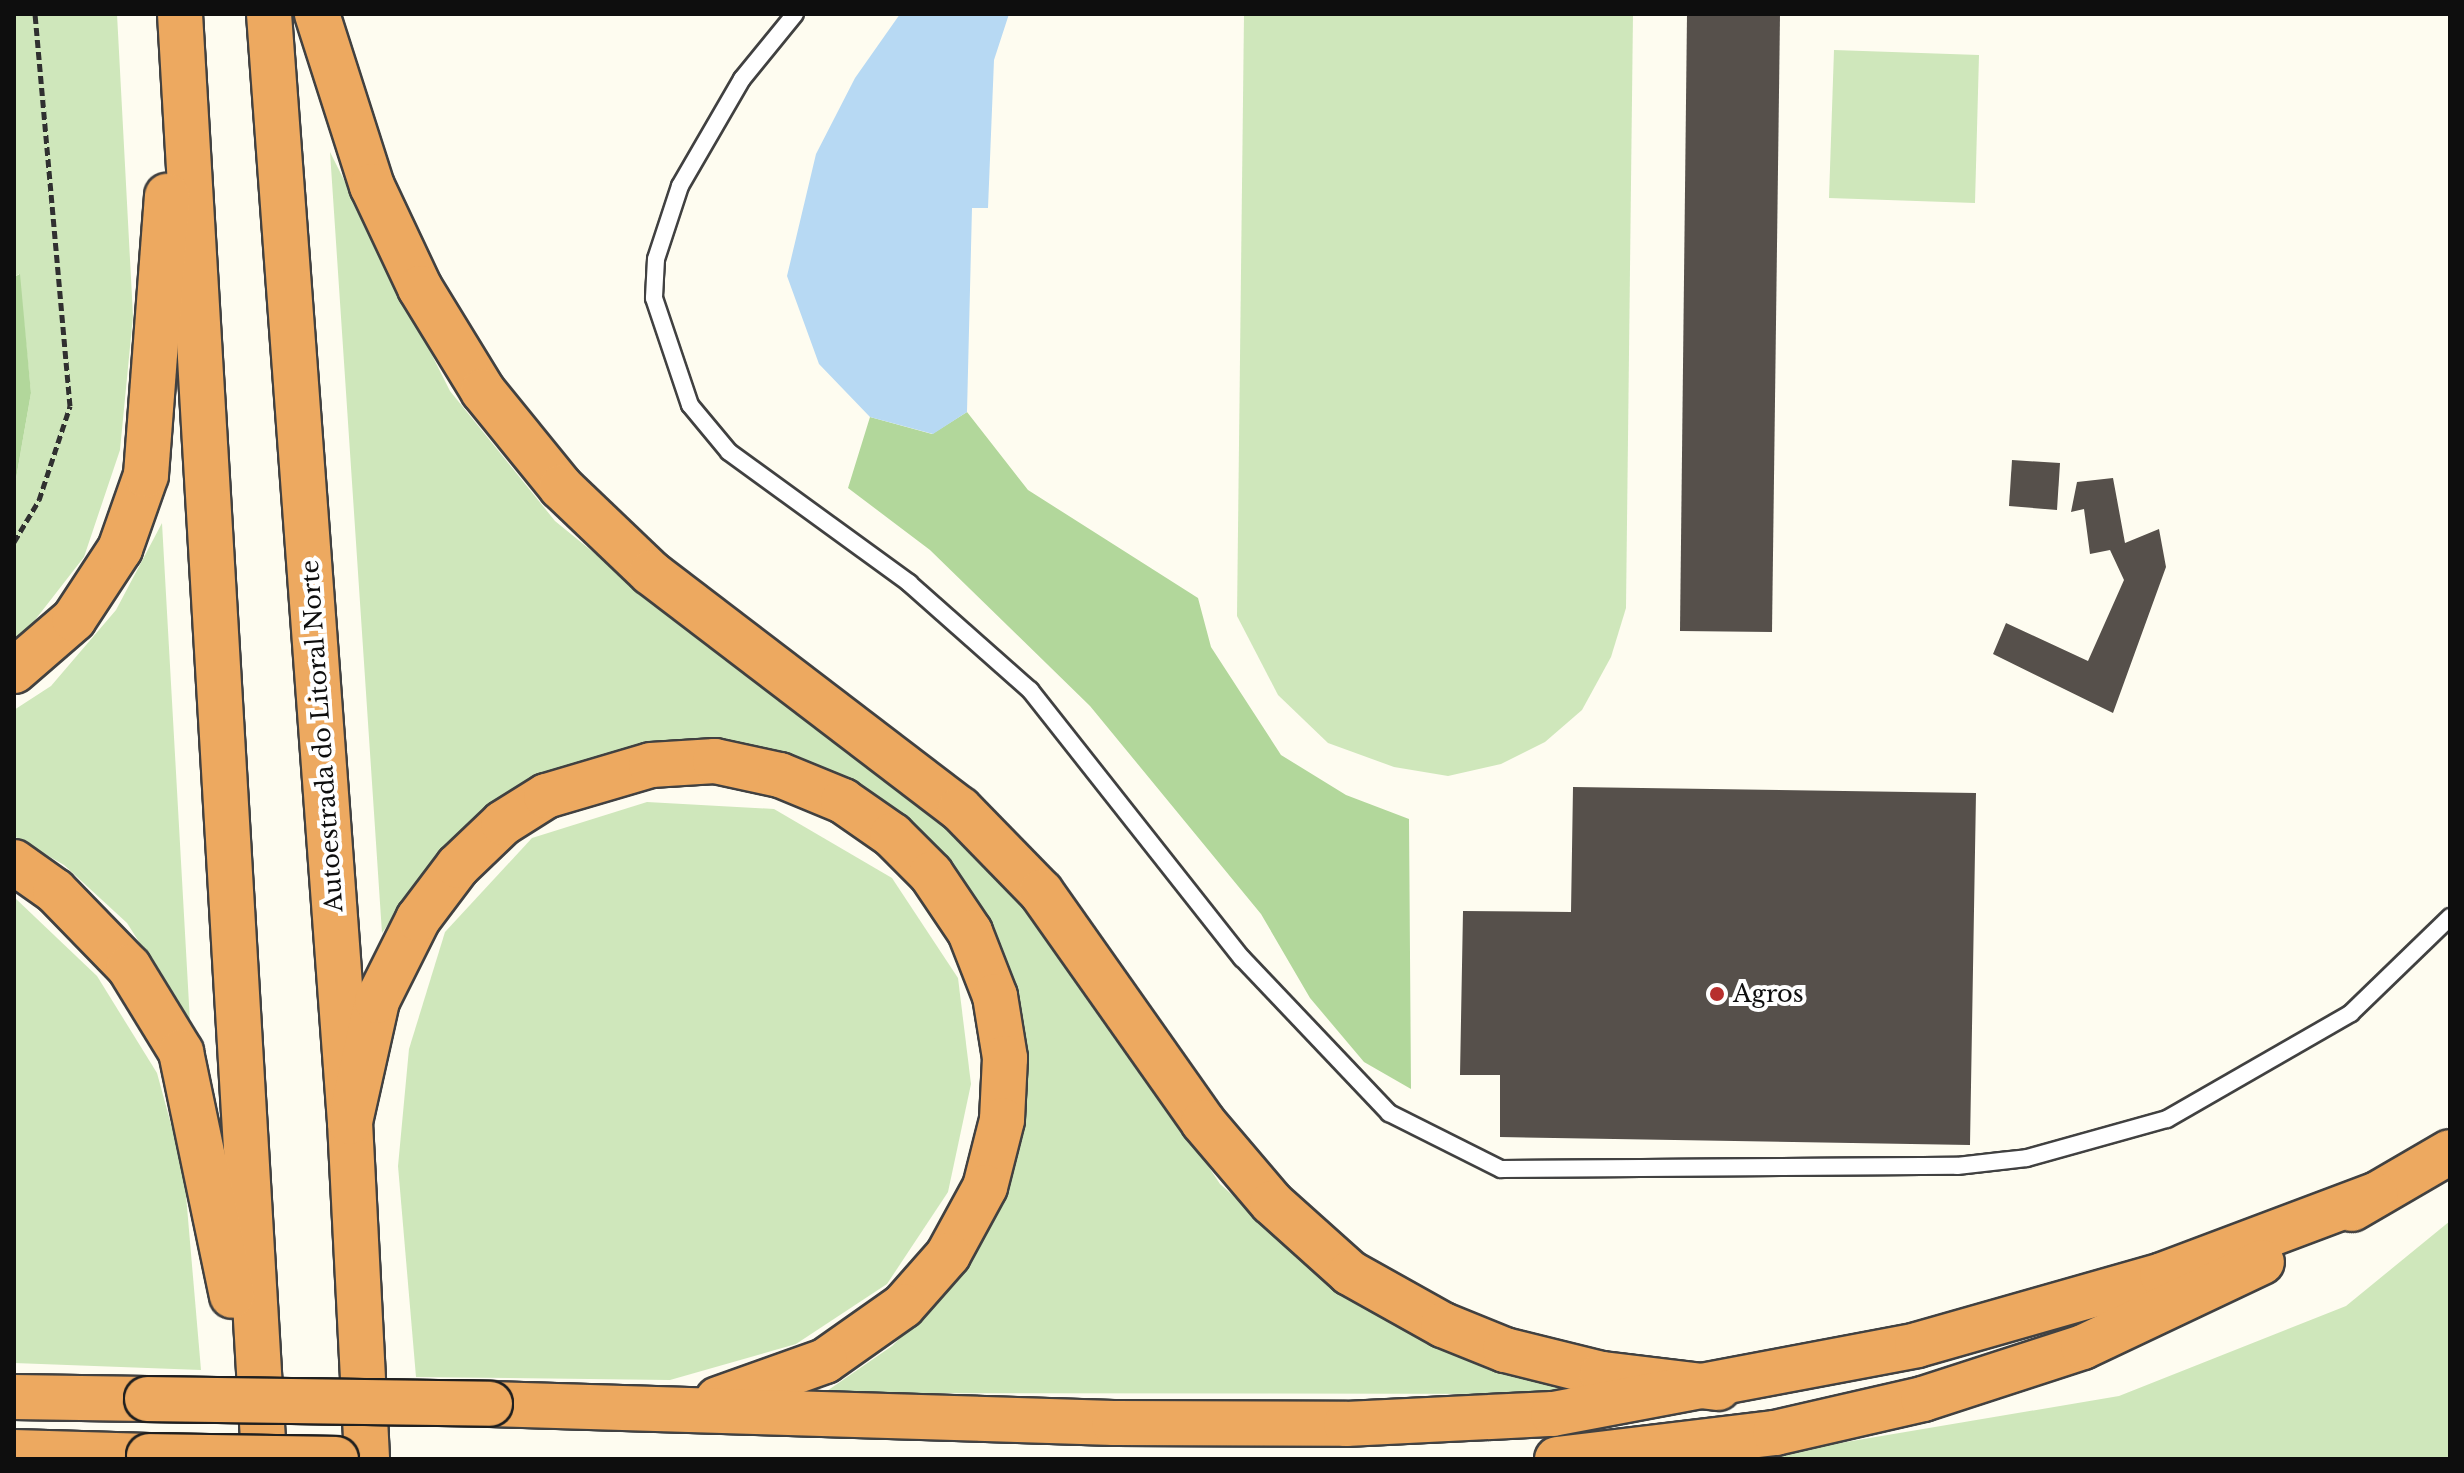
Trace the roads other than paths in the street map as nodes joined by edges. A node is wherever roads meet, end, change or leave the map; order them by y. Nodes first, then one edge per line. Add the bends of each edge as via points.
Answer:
1 (269, 14) edge
2 (317, 14) edge
3 (795, 14) edge
4 (181, 20) edge
5 (14, 671) edge
6 (14, 862) edge
7 (2450, 917) edge
8 (350, 1122) junction
9 (2450, 1152) edge
10 (2375, 1195) junction
11 (1718, 1388) junction
12 (14, 1397) edge
13 (670, 1408) junction
14 (263, 1447) edge
15 (360, 1451) edge
16 (14, 1452) edge
17 (1557, 1459) edge

1 - 8 highway, Autoestrada do Litoral Norte
2 - 11 highway via 372,186 420,288 483,391 561,487 651,573 960,809 1031,882 1203,1122 1272,1203 1350,1273 1443,1325 1505,1350 1602,1374
3 - 7 lane via 742,79 680,186 656,259 654,298 690,405 729,452 909,583 1030,690 1242,958 1389,1113 1501,1169 1957,1166 2027,1158 2167,1119 2351,1013
4 - 5 highway via 146,475 120,549 74,619
4 - 14 highway
6 - 14 highway via 55,891 129,967 181,1052
8 - 13 highway via 377,1001 418,919 469,855 546,796 612,773 715,761 780,775 843,801 892,835 931,874 970,932 995,996 1005,1058 1002,1120 985,1187 948,1255 865,1335 775,1382
8 - 15 highway, Autoestrada do Litoral Norte
9 - 10 highway
10 - 11 highway via 2085,1298
10 - 17 highway via 2188,1302 2016,1370 1775,1433
11 - 13 highway via 1553,1414 1346,1424
12 - 13 highway, bridge
15 - 16 highway, bridge via 149,1456

